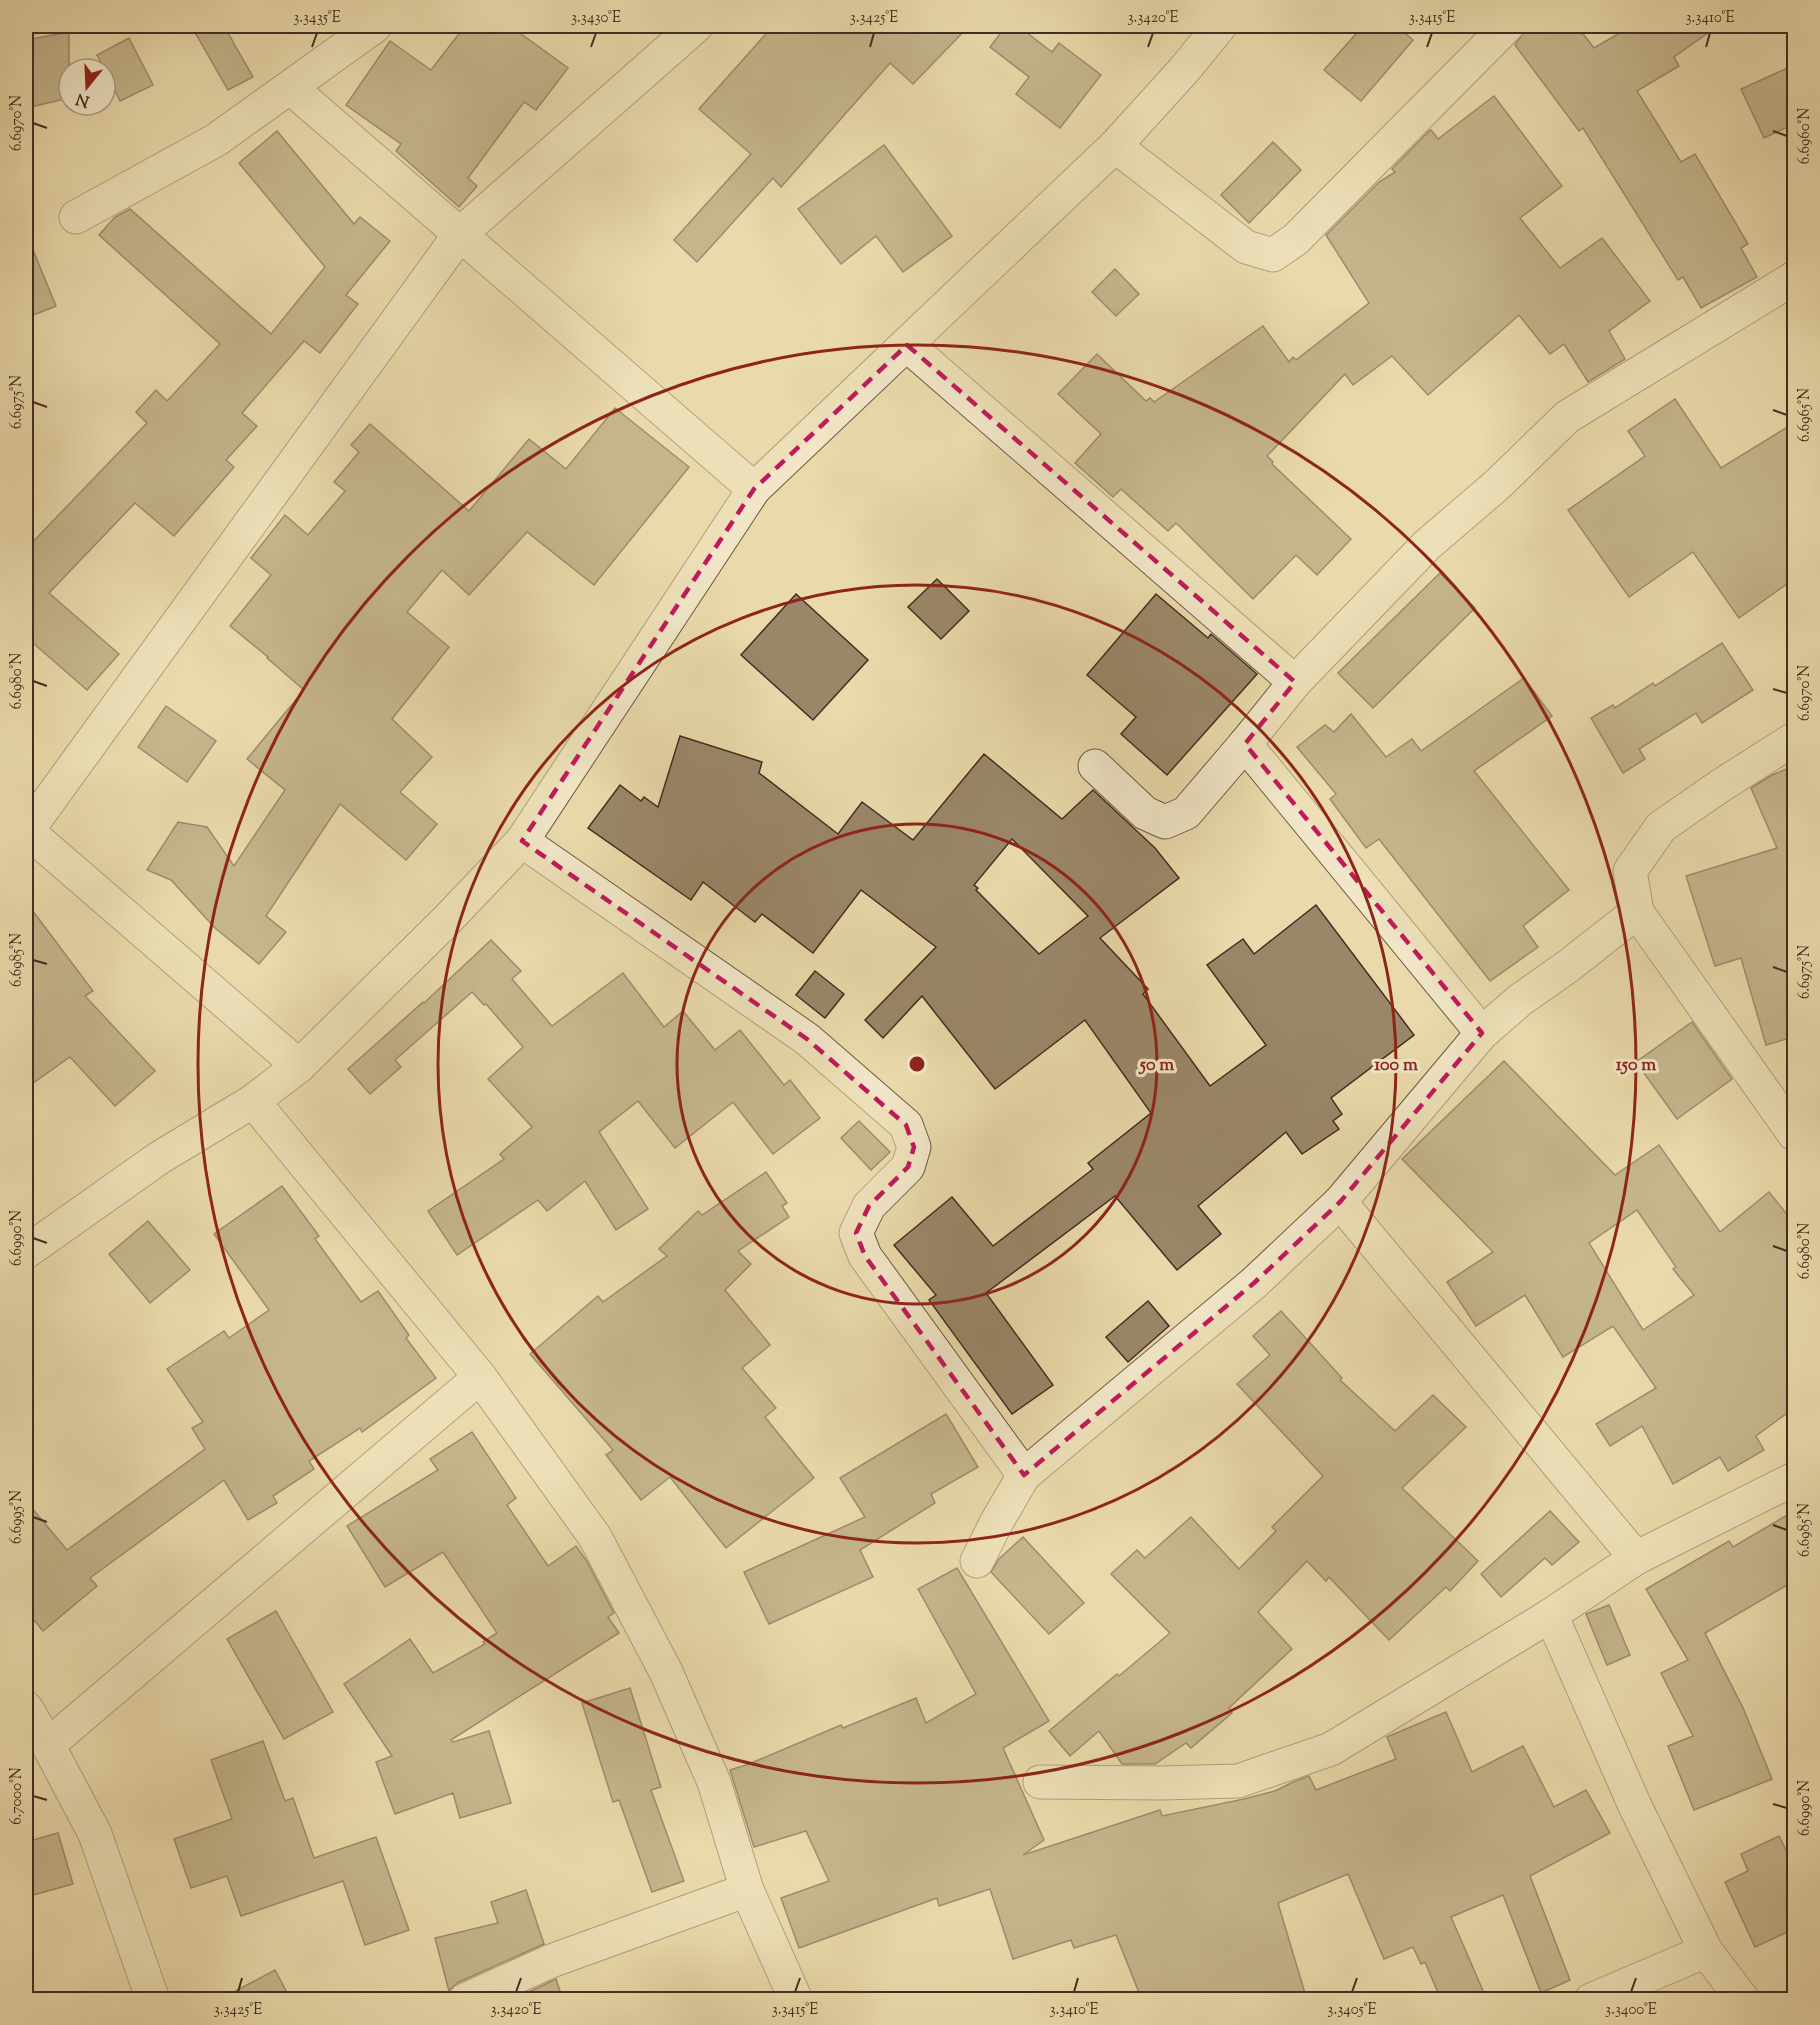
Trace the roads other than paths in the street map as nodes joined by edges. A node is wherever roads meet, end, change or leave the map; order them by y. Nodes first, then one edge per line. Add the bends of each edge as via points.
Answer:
1 (375, 26) edge
2 (696, 26) edge
3 (1220, 26) edge
4 (1508, 26) edge
5 (291, 88) junction
6 (1115, 146) junction
7 (76, 217) dead end
8 (460, 234) junction
9 (1794, 278) edge
10 (907, 345) junction
11 (754, 489) junction
12 (1295, 682) junction
13 (1794, 739) edge
14 (1245, 744) junction
15 (1095, 766) dead end
16 (26, 830) edge
17 (522, 841) junction
18 (1637, 912) junction
19 (1482, 1034) junction
20 (298, 1066) junction
21 (252, 1101) junction
22 (1794, 1134) edge
23 (1340, 1202) junction
24 (26, 1252) edge
25 (480, 1377) junction
26 (1024, 1474) junction
27 (1794, 1479) edge
28 (1636, 1557) junction
29 (977, 1561) dead end
30 (1551, 1615) junction
31 (26, 1708) edge
32 (48, 1745) junction
33 (1040, 1782) dead end
34 (747, 1890) junction
35 (1706, 1951) junction
36 (153, 2000) edge
37 (465, 2000) edge
38 (796, 2000) edge
39 (1591, 2000) edge
40 (1743, 2000) edge

1 - 5 street
2 - 8 street
3 - 6 street
4 - 6 street via 1296,238 1273,255 1246,247
5 - 7 street via 216,140
5 - 8 street
6 - 10 street
8 - 11 street
8 - 16 street
9 - 12 street via 1567,417 1427,545
10 - 11 street
10 - 12 street
11 - 17 street
12 - 14 street
13 - 18 street via 1661,827 1630,871
14 - 15 street via 1186,813 1165,822 1145,813
14 - 19 street
16 - 20 street
17 - 20 street
17 - 26 street via 807,1039 906,1125 914,1147 908,1167 869,1206 856,1233 865,1256
18 - 19 street via 1520,1000
18 - 22 street
19 - 23 street
20 - 21 street
21 - 24 street via 159,1158
21 - 25 street
23 - 26 street via 1254,1283
23 - 28 street
25 - 32 street
25 - 34 street via 595,1537 666,1672 714,1782
26 - 29 street
27 - 28 street
28 - 30 street
30 - 33 street via 1331,1749 1238,1780
30 - 35 street via 1635,1806
31 - 32 street
32 - 36 street via 95,1834
34 - 37 street via 551,1961
34 - 38 street
35 - 39 street
35 - 40 street

